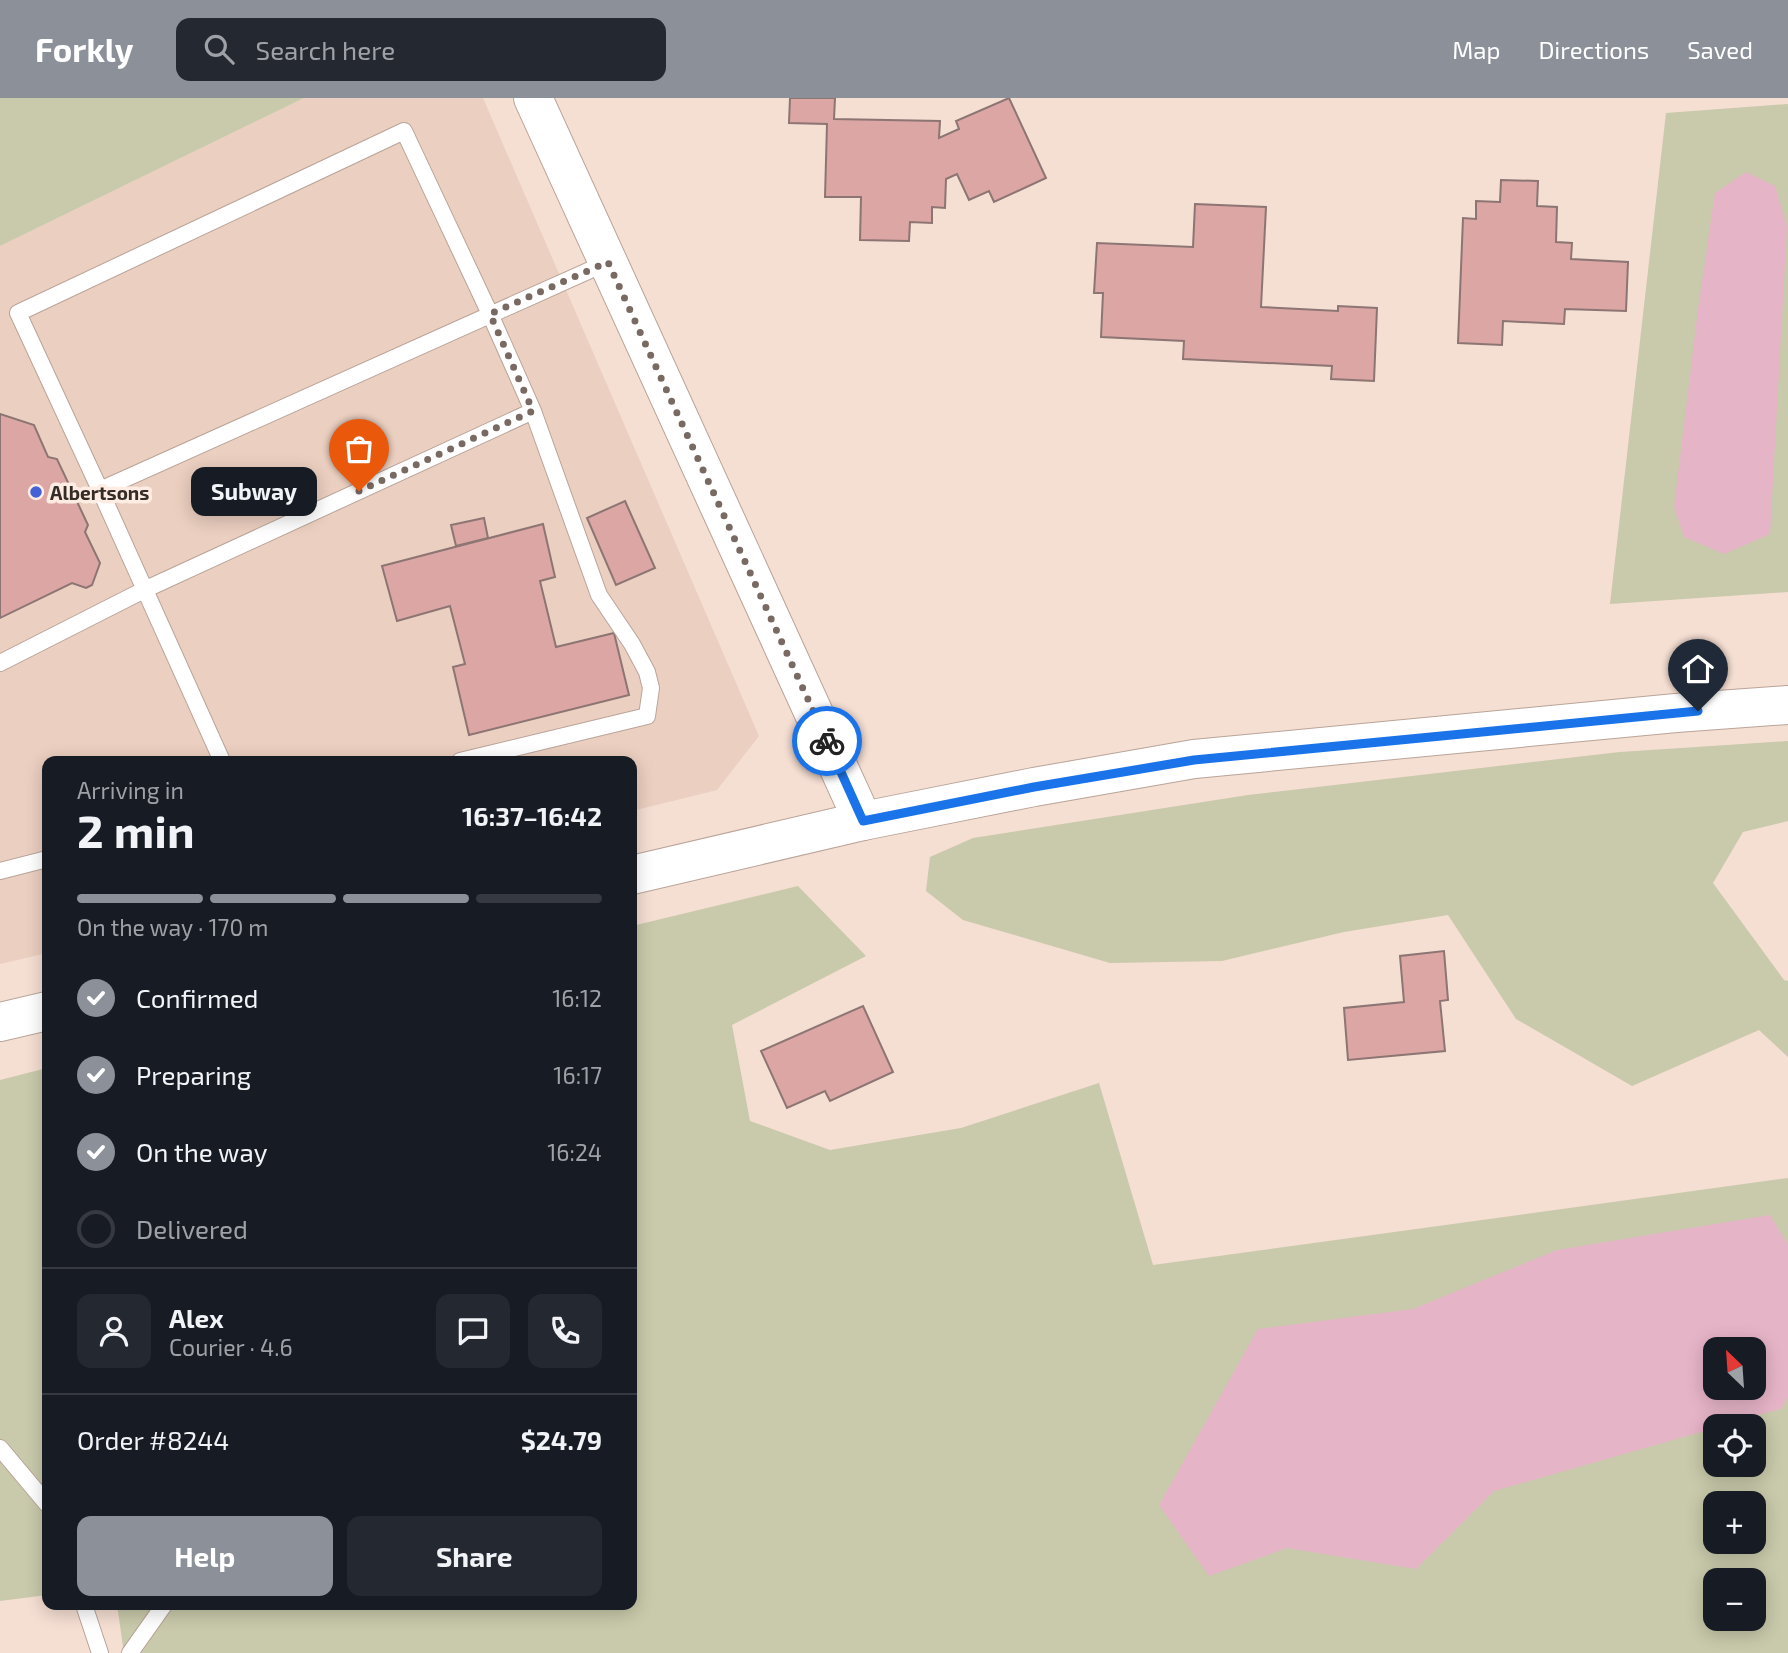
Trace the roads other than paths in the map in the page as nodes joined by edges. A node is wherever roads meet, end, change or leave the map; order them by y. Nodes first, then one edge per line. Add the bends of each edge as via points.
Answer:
1 (533, 98) edge
2 (608, 262) junction
3 (490, 314) junction
4 (533, 411) junction
5 (100, 490) junction
6 (144, 590) junction
7 (0, 663) edge
8 (1788, 705) edge
9 (220, 756) edge
10 (486, 756) edge
11 (863, 821) junction
12 (42, 860) edge
13 (0, 871) edge
14 (637, 874) edge
15 (42, 1012) edge
16 (0, 1022) edge
17 (0, 1448) edge
18 (42, 1498) edge
19 (86, 1610) edge
20 (160, 1610) edge
21 (100, 1653) edge
22 (130, 1653) edge

1 - 2 main road
2 - 3 lane
2 - 11 main road
3 - 4 lane
3 - 5 lane
3 - 5 lane via 404,131 18,313
4 - 6 lane
4 - 10 lane via 599,595 632,645 651,688 647,716
5 - 6 lane
6 - 7 lane
6 - 9 lane
8 - 11 main road via 1194,760
11 - 14 main road
12 - 13 lane
15 - 16 main road
17 - 18 lane
19 - 21 lane
20 - 22 lane

